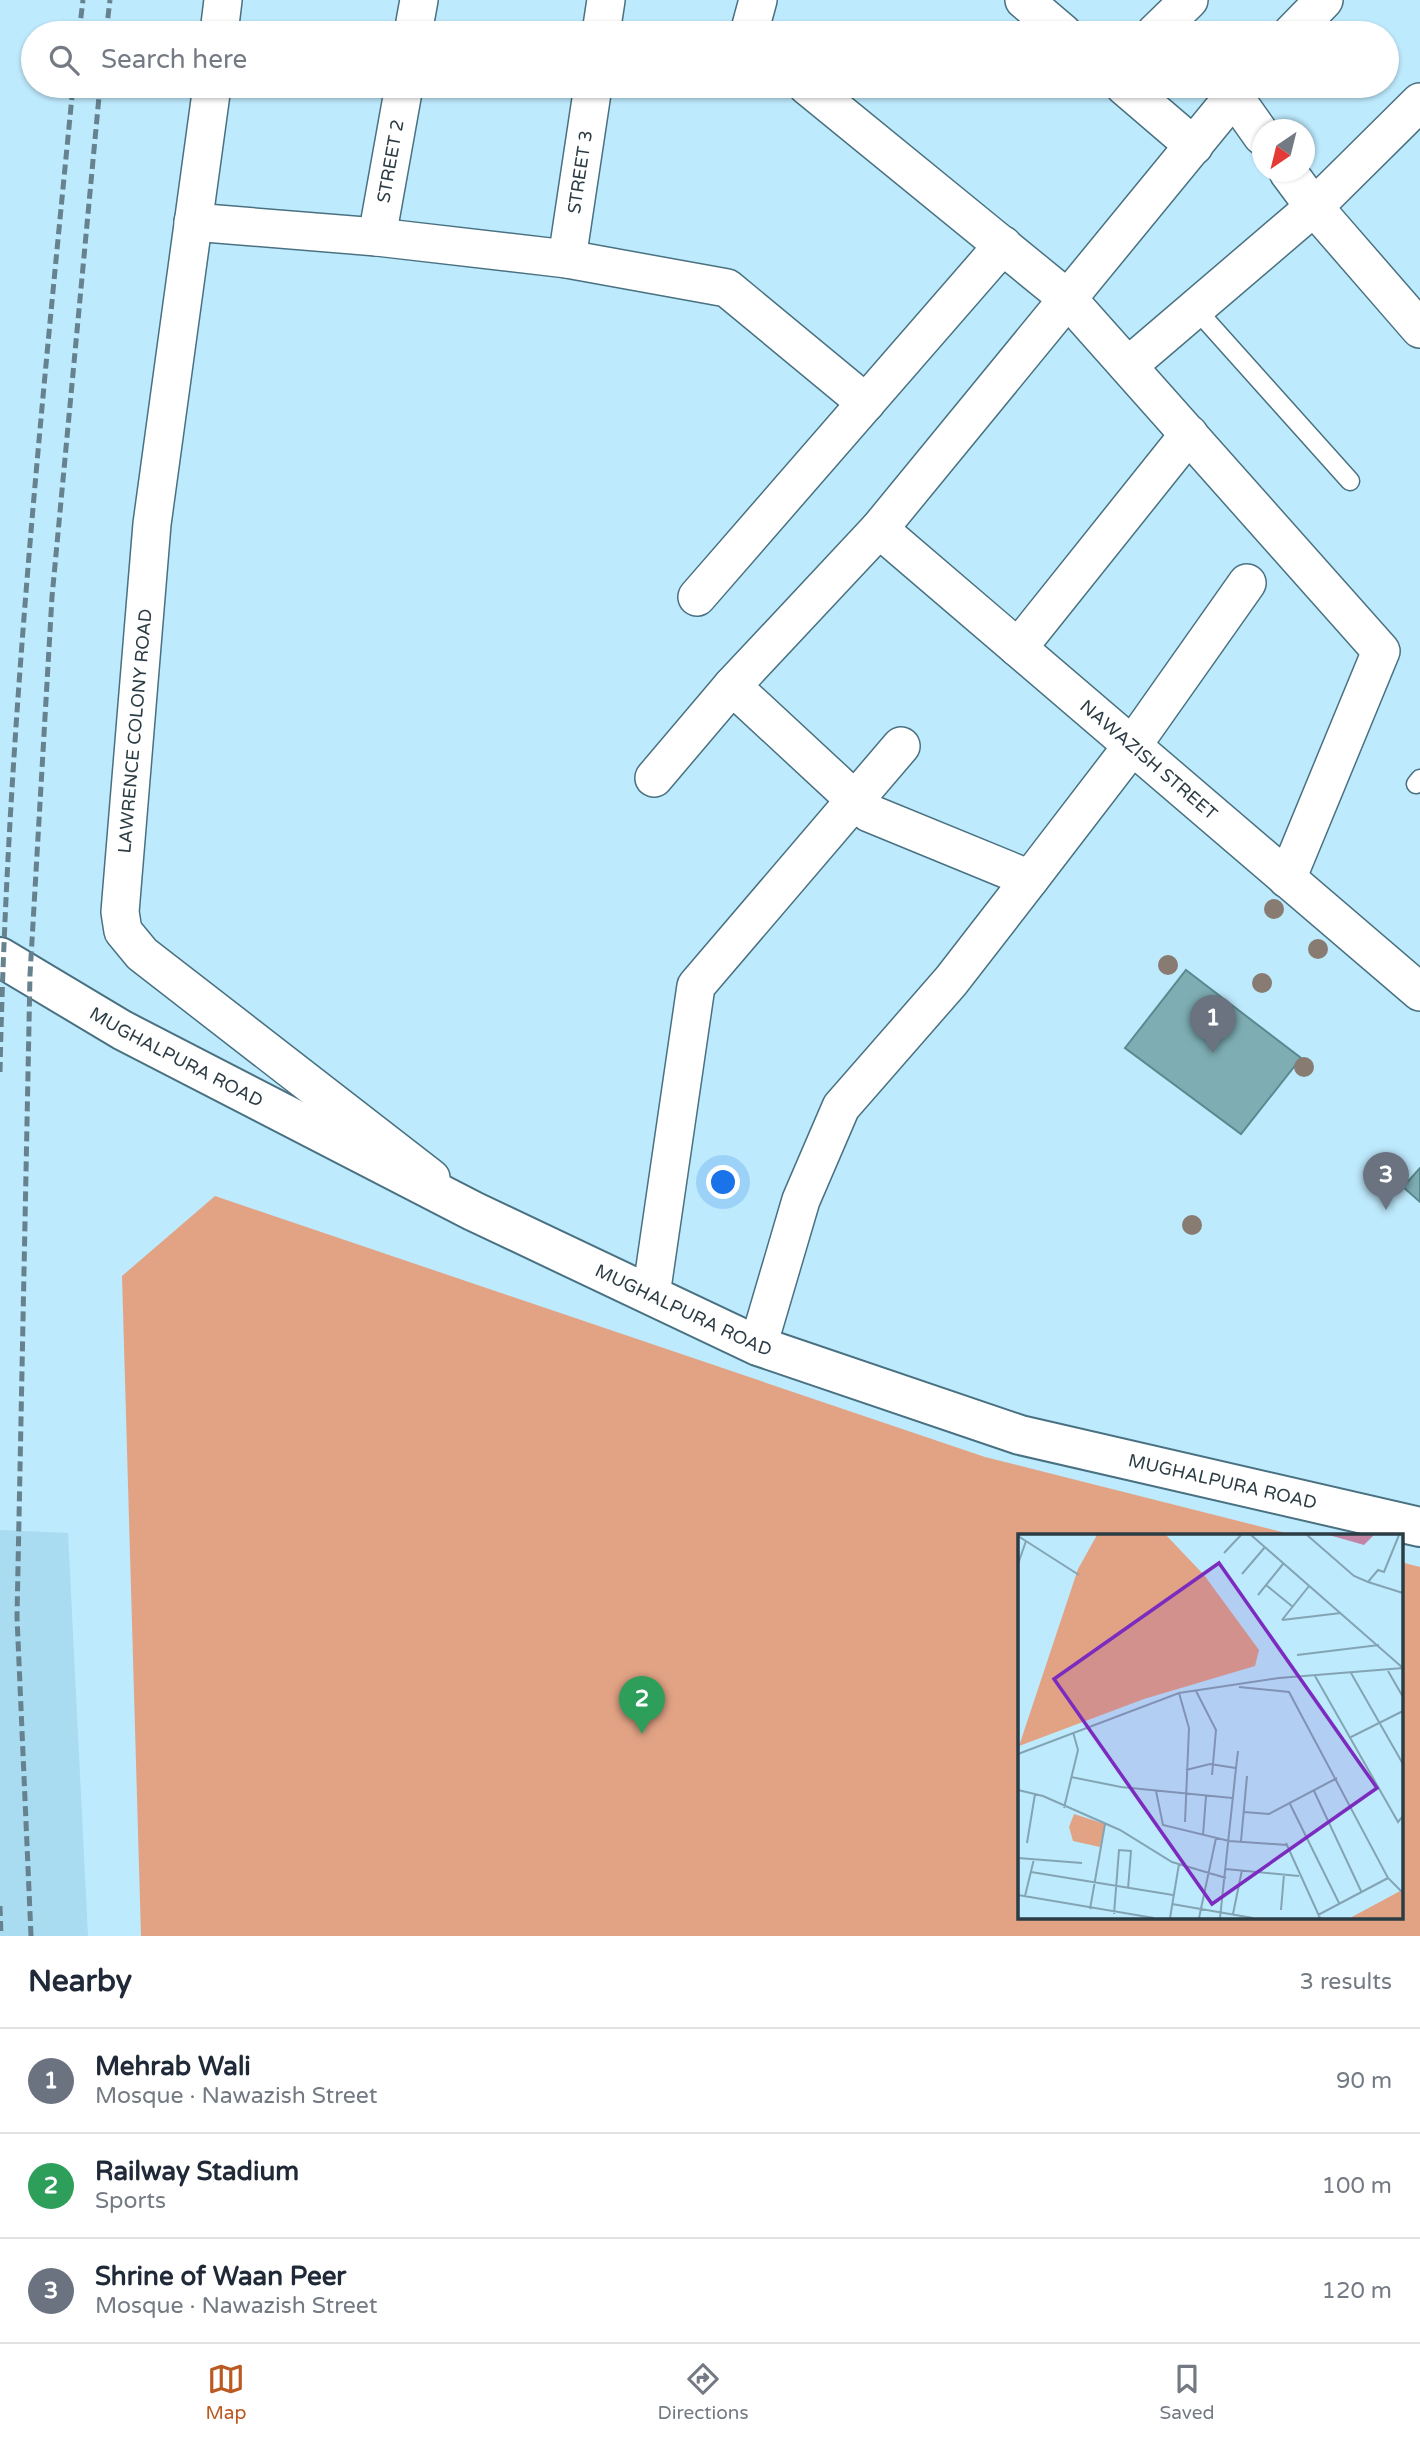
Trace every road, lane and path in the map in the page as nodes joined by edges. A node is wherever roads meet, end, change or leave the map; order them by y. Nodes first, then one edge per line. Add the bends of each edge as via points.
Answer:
1 (223, 0) edge
2 (419, 0) edge
3 (606, 0) edge
4 (758, 0) edge
5 (1024, 0) edge
6 (1189, 0) edge
7 (1324, 0) edge
8 (220, 21) edge
9 (415, 21) edge
10 (603, 21) edge
11 (752, 21) edge
12 (1049, 21) edge
13 (1167, 21) edge
14 (1304, 21) edge
15 (210, 98) edge
16 (402, 98) edge
17 (591, 98) edge
18 (822, 98) edge
19 (1138, 98) edge
20 (1232, 98) edge
21 (1241, 98) edge
22 (1420, 102) edge
23 (1253, 119) edge
24 (1194, 146) junction
25 (1295, 182) edge
26 (1314, 207) junction
27 (193, 222) junction
28 (377, 237) junction
29 (1003, 245) junction
30 (567, 259) junction
31 (1068, 299) junction
32 (1195, 308) junction
33 (1420, 329) edge
34 (1128, 366) junction
35 (866, 403) junction
36 (1189, 434) junction
37 (1350, 481) dead end
38 (879, 528) junction
39 (1247, 583) dead end
40 (697, 597) dead end
41 (1018, 648) junction
42 (732, 686) junction
43 (901, 746) dead end
44 (1132, 746) junction
45 (654, 778) dead end
46 (855, 799) junction
47 (1030, 879) junction
48 (1287, 879) junction
49 (0, 957) edge
50 (1420, 992) edge
51 (473, 1211) junction
52 (650, 1294) junction
53 (758, 1346) junction
54 (1420, 1527) edge

1 - 8 street
2 - 9 street
3 - 10 street
4 - 11 street
5 - 12 street
6 - 13 street
7 - 14 street
15 - 27 street, LAWRENCE COLONY ROAD
16 - 28 street, STREET 2
17 - 30 street, STREET 3
18 - 29 street
19 - 24 street
20 - 24 street
21 - 23 street
22 - 26 street
24 - 31 street
25 - 26 street
26 - 32 street
26 - 33 street
27 - 28 street
27 - 51 street, LAWRENCE COLONY ROAD via 152,524 120,912 123,931 142,954
28 - 30 street
29 - 31 street
29 - 35 street
30 - 35 street via 727,288
31 - 34 street
31 - 38 street
32 - 34 street
32 - 37 lane
34 - 36 street
35 - 40 street
36 - 41 street
36 - 48 street via 1381,651
38 - 41 street, NAWAZISH STREET
38 - 42 street
39 - 44 street
41 - 44 street, NAWAZISH STREET
42 - 45 street
42 - 46 street
43 - 46 street
44 - 47 street
44 - 48 street, NAWAZISH STREET
46 - 47 street via 869,813
46 - 52 street via 696,986
47 - 53 street via 951,981 842,1107 802,1200
48 - 50 street, NAWAZISH STREET
49 - 51 main road, MUGHALPURA ROAD via 122,1030
51 - 52 main road, MUGHALPURA ROAD
52 - 53 main road, MUGHALPURA ROAD
53 - 54 main road, MUGHALPURA ROAD via 1020,1435

